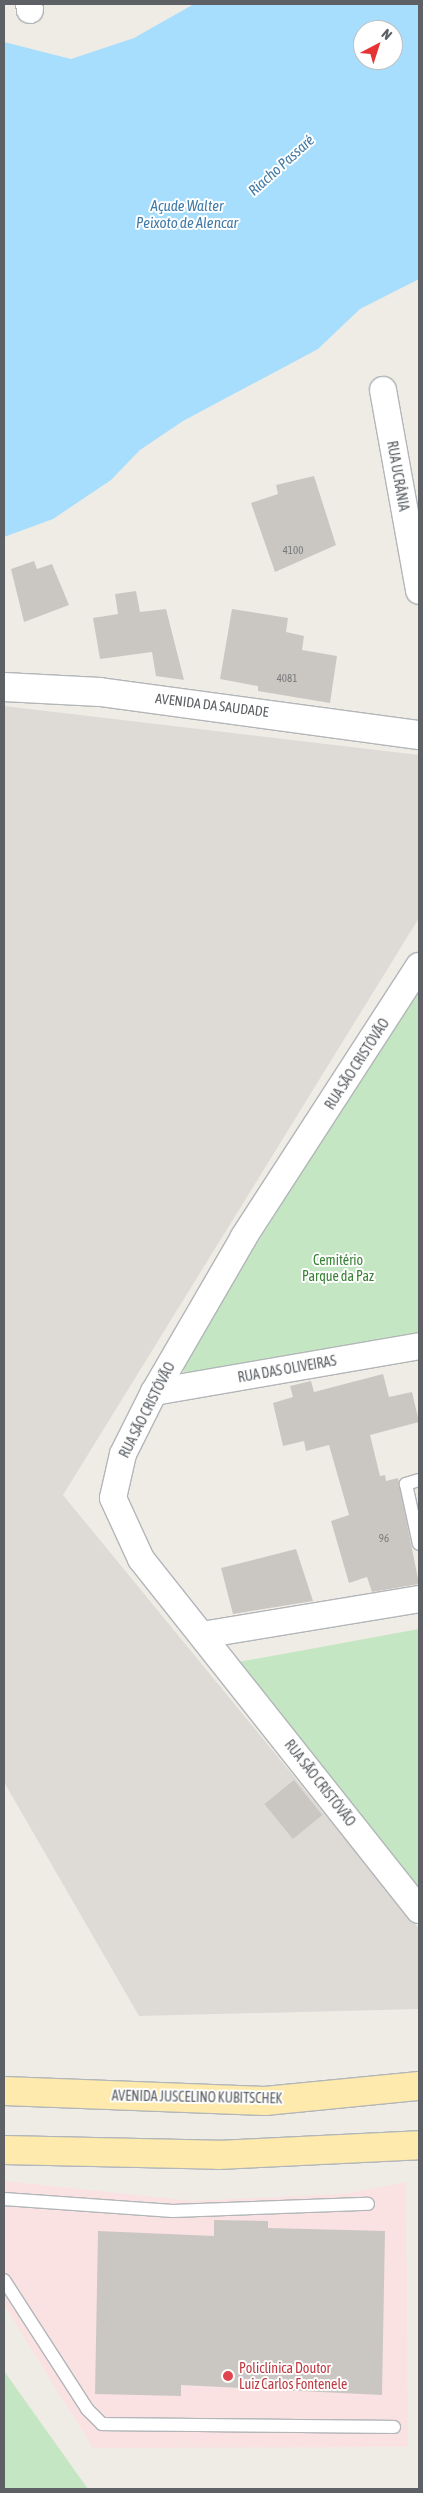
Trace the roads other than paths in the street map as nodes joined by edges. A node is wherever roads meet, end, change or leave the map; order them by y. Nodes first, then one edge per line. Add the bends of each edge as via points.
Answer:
1 (383, 390) dead end
2 (419, 591) edge
3 (4, 687) edge
4 (419, 735) edge
5 (419, 966) edge
6 (419, 1346) edge
7 (154, 1392) junction
8 (419, 1480) edge
9 (419, 1544) edge
10 (419, 1599) edge
11 (202, 1635) junction
12 (419, 1910) edge
13 (419, 2086) edge
14 (4, 2091) edge
15 (419, 2145) edge
16 (4, 2150) edge
17 (4, 2199) edge
18 (368, 2204) dead end
19 (4, 2280) edge
20 (394, 2427) dead end

1 - 2 street, RUA UCRÂNIA
3 - 4 street, AVENIDA DA SAUDADE via 100,692
5 - 7 street, RUA SÃO CRISTÓVÃO via 244,1237
6 - 7 street, RUA DAS OLIVEIRAS
7 - 11 street, RUA SÃO CRISTÓVÃO via 123,1454 113,1498 141,1558
8 - 9 lane via 406,1484
10 - 11 street
11 - 12 street, RUA SÃO CRISTÓVÃO
13 - 14 main road, AVENIDA JUSCELINO KUBITSCHEK via 265,2101
15 - 16 main road via 218,2155
17 - 18 lane via 173,2211
19 - 20 lane via 87,2409 102,2424

